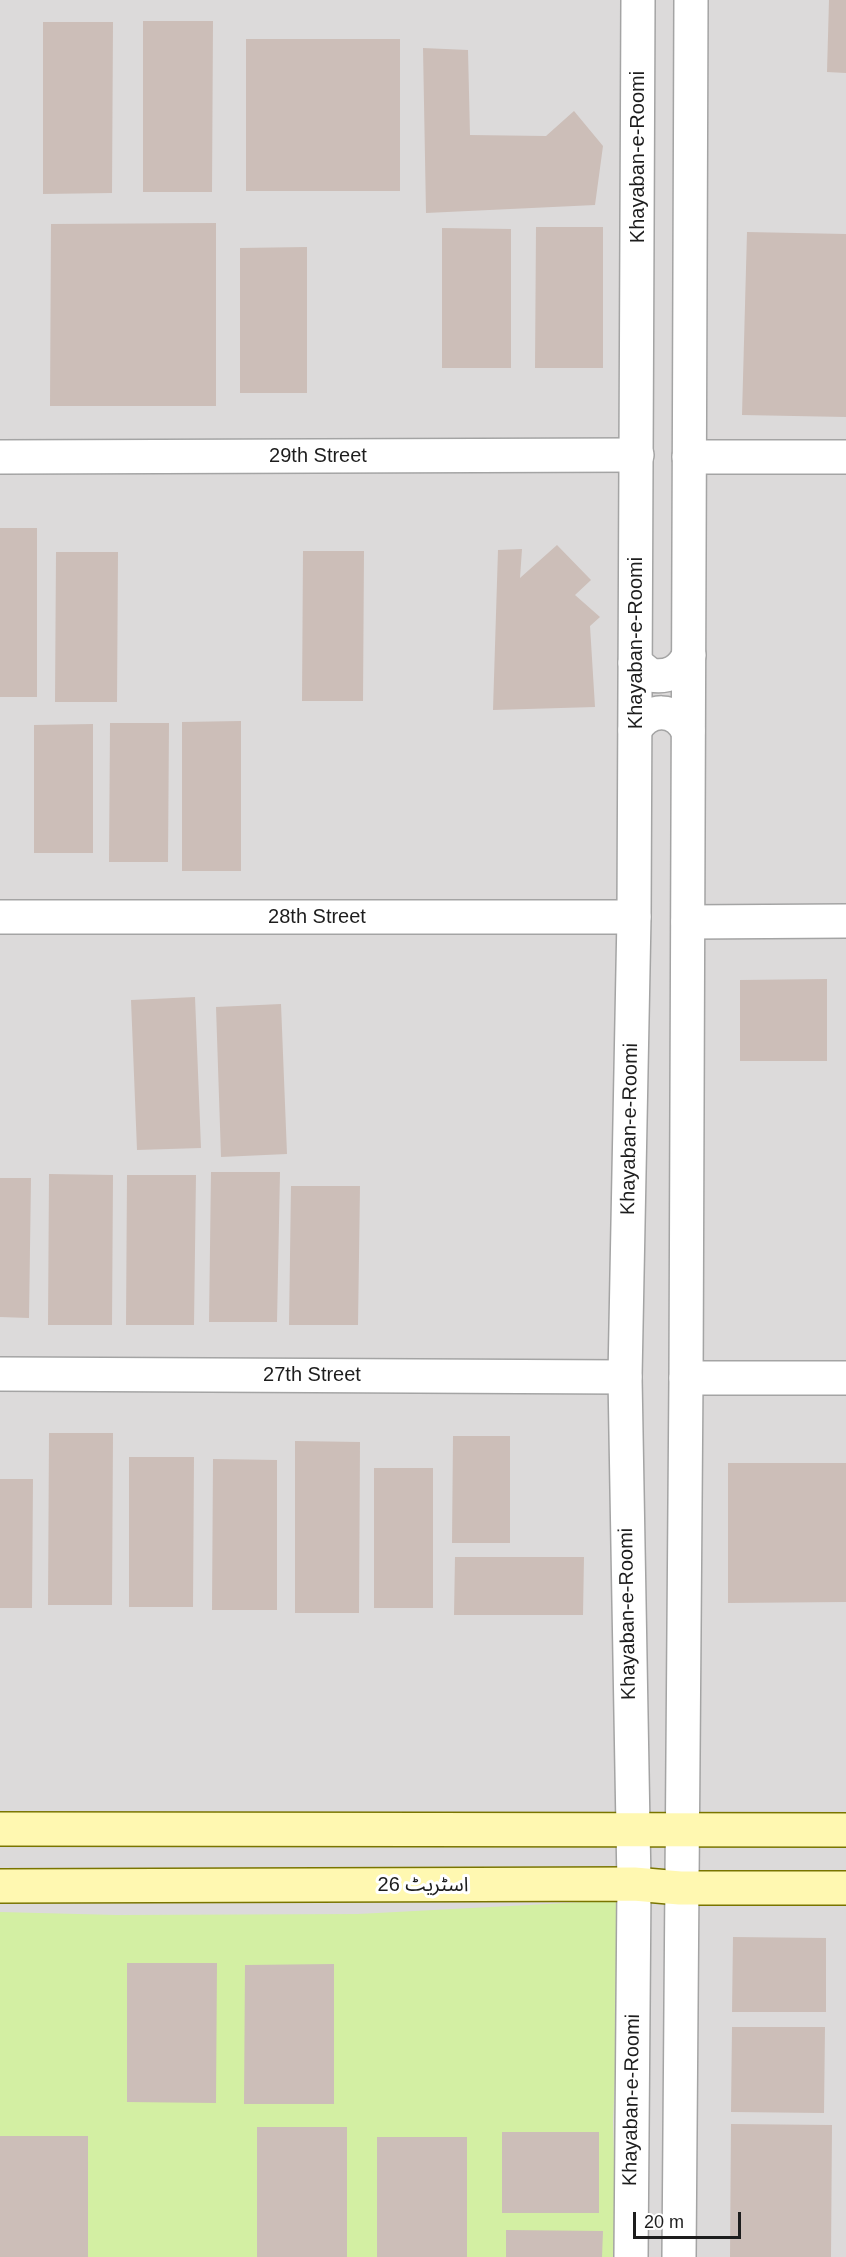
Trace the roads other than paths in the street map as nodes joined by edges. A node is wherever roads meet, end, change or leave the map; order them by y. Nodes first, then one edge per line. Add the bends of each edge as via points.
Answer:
1 (638, 0) edge
2 (691, 0) edge
3 (636, 455) junction
4 (0, 457) edge
5 (690, 457) junction
6 (846, 457) edge
7 (689, 655) junction
8 (636, 663) junction
9 (635, 730) junction
10 (688, 731) junction
11 (0, 917) edge
12 (634, 917) junction
13 (846, 921) edge
14 (688, 922) junction
15 (0, 1374) edge
16 (625, 1377) junction
17 (686, 1378) junction
18 (846, 1378) edge
19 (0, 1829) edge
20 (632, 1830) junction
21 (681, 1830) junction
22 (846, 1830) edge
23 (634, 1884) junction
24 (0, 1886) edge
25 (680, 1888) junction
26 (846, 1888) edge
27 (631, 2257) edge
28 (679, 2257) edge

1 - 3 street, Khayaban-e-Roomi
2 - 5 street
3 - 4 street, 29th Street
3 - 8 street, Khayaban-e-Roomi
5 - 6 street
5 - 7 street
7 - 8 street via 669,676 650,675
7 - 10 street
8 - 9 street, Khayaban-e-Roomi
9 - 10 street via 646,717 662,712 679,718
9 - 12 street, Khayaban-e-Roomi
10 - 14 street
11 - 12 street, 28th Street
12 - 16 street, Khayaban-e-Roomi
13 - 14 street
14 - 17 street
15 - 16 street, 27th Street
16 - 20 street, Khayaban-e-Roomi
17 - 18 street
17 - 21 street
19 - 20 main road
20 - 21 main road
20 - 23 street, Khayaban-e-Roomi
21 - 22 main road
21 - 25 street
23 - 24 main road, اسٹریٹ 26
23 - 25 main road, اسٹریٹ 26
23 - 27 street, Khayaban-e-Roomi
25 - 26 main road, اسٹریٹ 26
25 - 28 street

